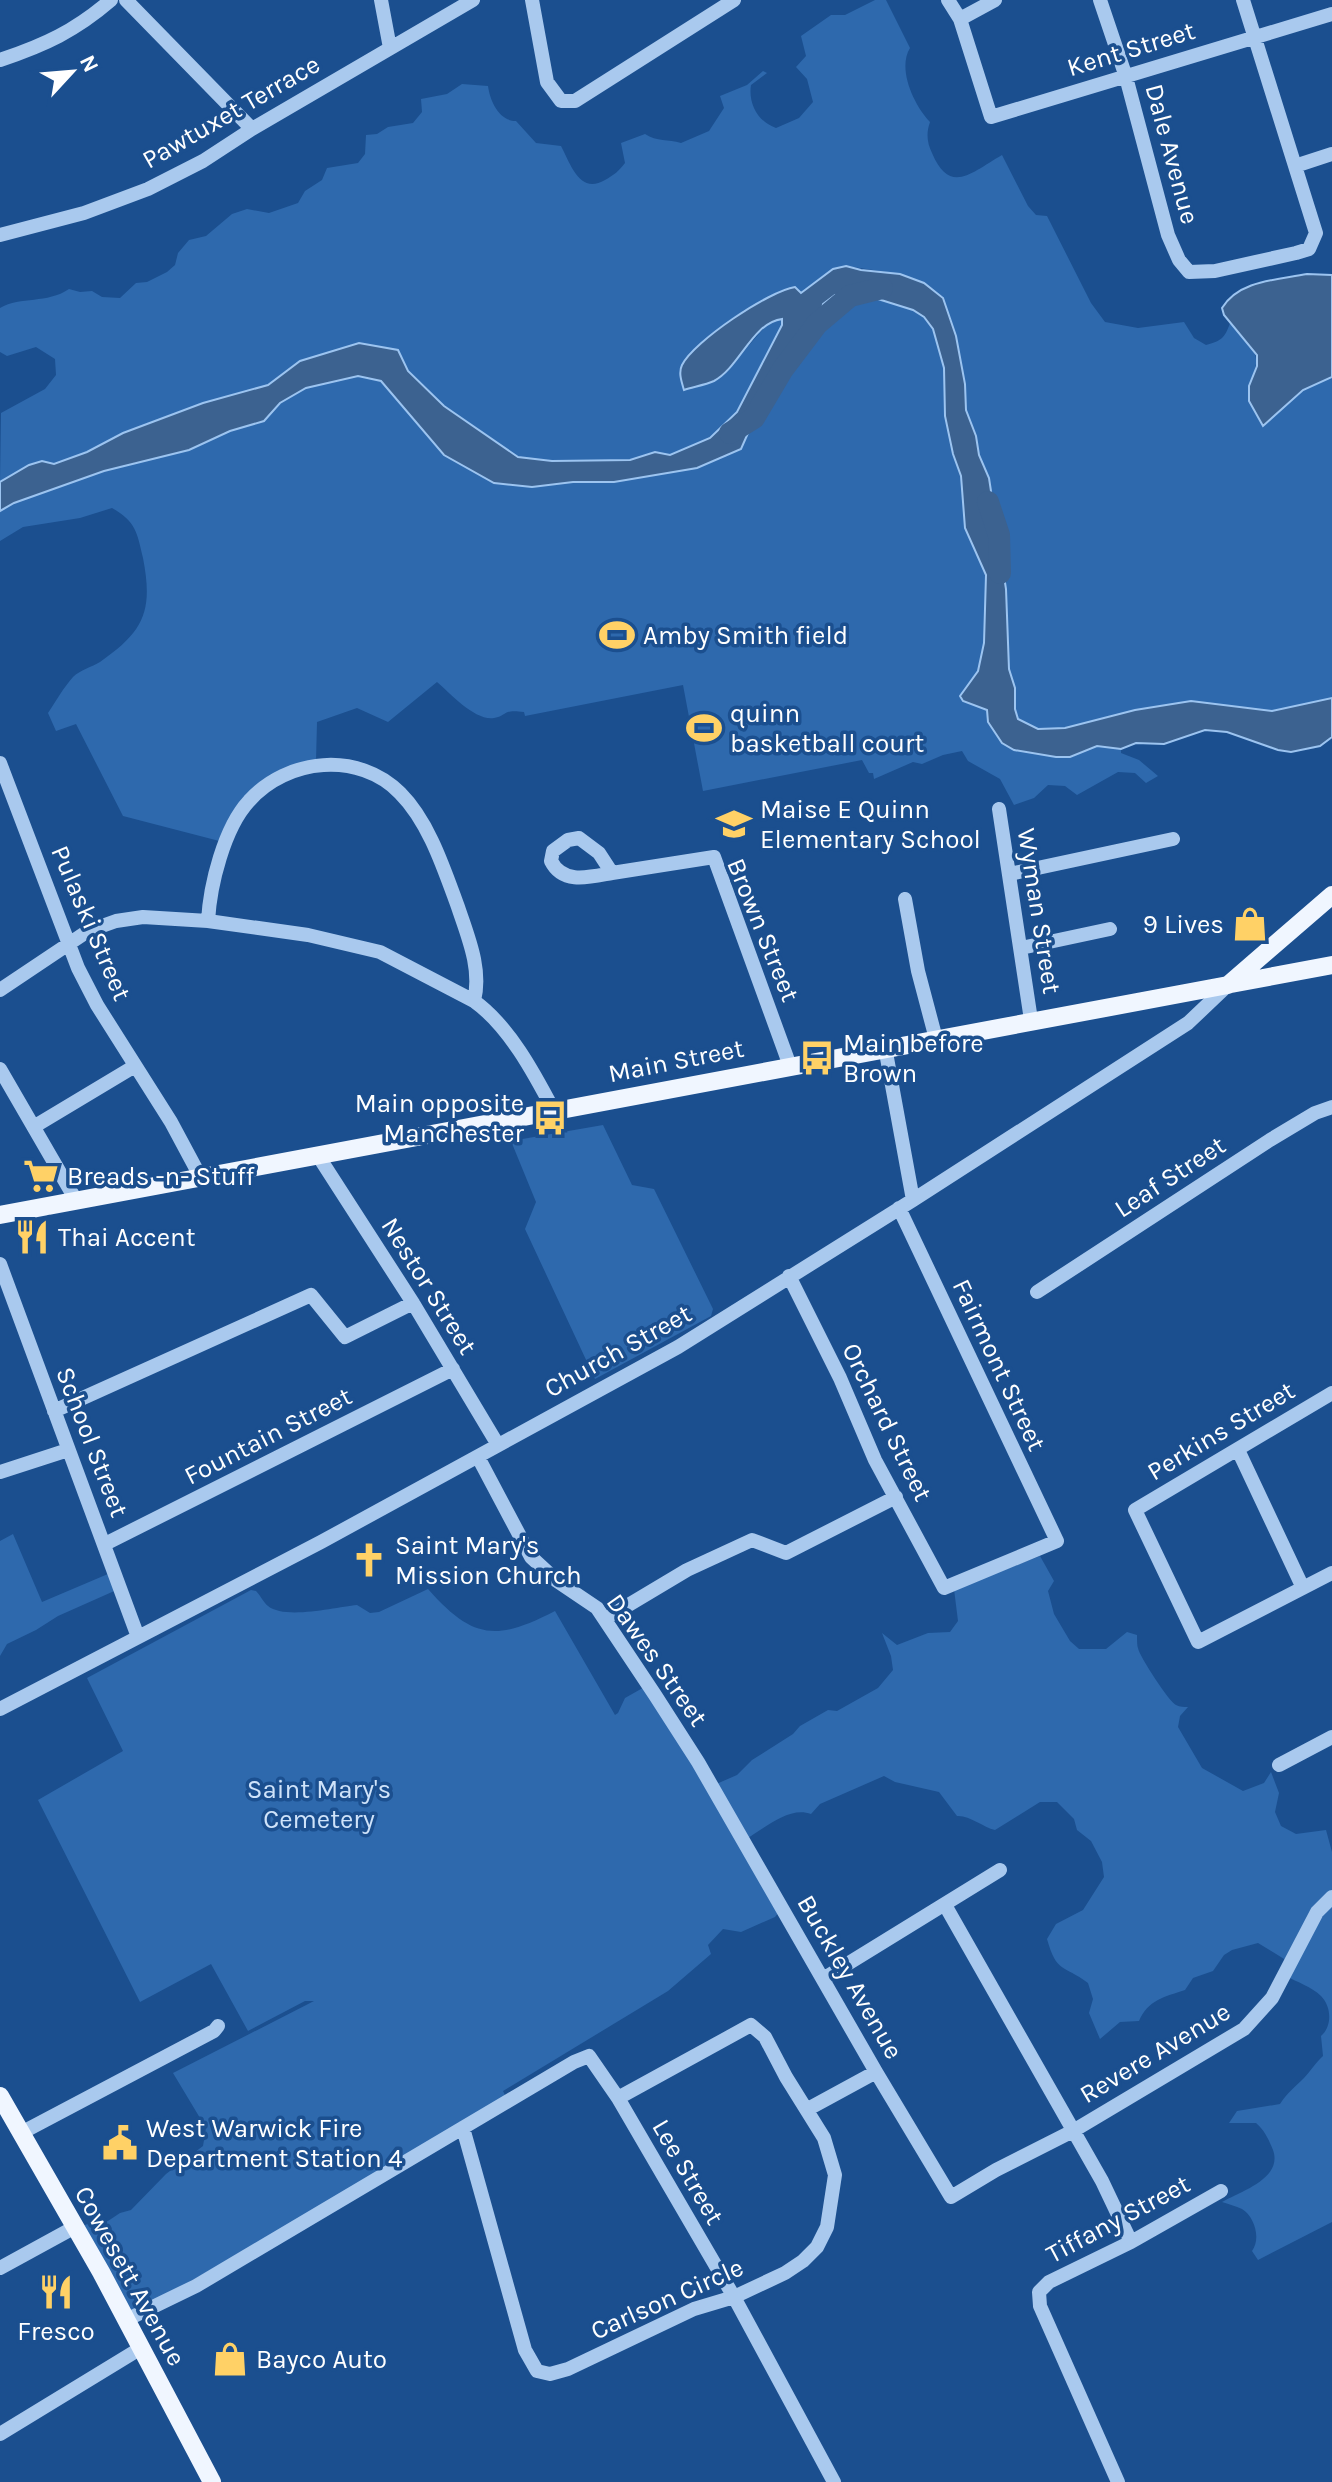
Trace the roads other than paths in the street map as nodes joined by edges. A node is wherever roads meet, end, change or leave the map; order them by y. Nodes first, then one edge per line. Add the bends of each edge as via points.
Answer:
1 (111, 0) edge
2 (126, 0) edge
3 (381, 0) edge
4 (473, 0) edge
5 (532, 0) edge
6 (734, 0) edge
7 (948, 0) edge
8 (995, 0) edge
9 (1100, 0) edge
10 (1243, 0) edge
11 (1332, 14) edge
12 (960, 19) junction
13 (1254, 36) junction
14 (390, 48) junction
15 (0, 60) edge
16 (1126, 77) junction
17 (252, 129) junction
18 (1332, 154) edge
19 (1295, 166) junction
20 (0, 235) edge
21 (0, 763) edge
22 (999, 809) dead end
23 (1173, 839) dead end
24 (612, 873) dead end
25 (1010, 874) junction
26 (1332, 895) edge
27 (905, 899) dead end
28 (208, 921) junction
29 (1110, 929) dead end
30 (68, 943) junction
31 (1021, 948) junction
32 (1332, 965) edge
33 (1228, 985) junction
34 (0, 990) edge
35 (474, 1001) junction
36 (1031, 1020) junction
37 (936, 1039) junction
38 (885, 1047) junction
39 (135, 1066) junction
40 (790, 1066) junction
41 (0, 1069) edge
42 (1332, 1107) edge
43 (554, 1111) junction
44 (35, 1126) junction
45 (317, 1154) junction
46 (201, 1178) junction
47 (913, 1200) junction
48 (77, 1202) junction
49 (899, 1208) junction
50 (0, 1215) edge
51 (0, 1264) edge
52 (789, 1276) junction
53 (1037, 1292) dead end
54 (413, 1303) junction
55 (453, 1369) junction
56 (1332, 1393) edge
57 (54, 1411) junction
58 (498, 1445) junction
59 (68, 1450) junction
60 (1238, 1450) junction
61 (478, 1457) junction
62 (0, 1472) edge
63 (896, 1497) junction
64 (105, 1544) junction
65 (1332, 1573) edge
66 (944, 1588) joint
67 (1303, 1588) junction
68 (605, 1619) junction
69 (138, 1637) junction
70 (0, 1709) edge
71 (1332, 1737) edge
72 (1279, 1765) dead end
73 (708, 1780) joint
74 (1000, 1870) dead end
75 (1332, 1897) edge
76 (945, 1905) junction
77 (823, 1979) junction
78 (218, 2026) dead end
79 (876, 2072) junction
80 (618, 2098) junction
81 (2, 2104) edge
82 (808, 2109) junction
83 (463, 2128) junction
84 (1073, 2131) junction
85 (21, 2133) junction
86 (1221, 2191) dead end
87 (951, 2197) joint
88 (75, 2227) junction
89 (1131, 2242) junction
90 (0, 2268) edge
91 (734, 2297) junction
92 (126, 2320) junction
93 (141, 2348) junction
94 (0, 2434) edge
95 (212, 2482) edge
96 (834, 2482) edge
97 (1118, 2482) edge

1 - 15 street via 52,42
2 - 17 street
3 - 14 street
4 - 14 street, Pawtuxet Terrace
5 - 6 street via 547,82 561,101 575,101
7 - 12 street
8 - 12 street
9 - 16 street, Dale Avenue
10 - 13 street
11 - 13 street, Kent Street
12 - 16 street, Kent Street via 991,117
13 - 16 street, Kent Street
13 - 19 street
14 - 17 street, Pawtuxet Terrace
16 - 19 street, Dale Avenue via 1168,235 1189,272 1309,249 1316,233
17 - 20 street, Pawtuxet Terrace via 203,161 117,203
18 - 19 street
21 - 30 street, Pulaski Street
22 - 25 street, Wyman Street
23 - 25 street
24 - 40 street, Brown Street via 714,857
25 - 31 street, Wyman Street
26 - 33 main road
27 - 37 street
28 - 30 street via 116,921
28 - 35 street via 380,952
28 - 35 street via 226,841 248,802 278,779 309,767 363,769 400,793 440,861 466,931 478,984
29 - 31 street
30 - 34 street
30 - 39 street, Pulaski Street via 97,1005
31 - 36 street, Wyman Street
32 - 33 main road, Main Street
33 - 36 main road, Main Street
33 - 47 street, Church Street via 1188,1023
35 - 43 street via 512,1043
36 - 37 main road, Main Street
37 - 38 main road, Main Street
38 - 40 main road, Main Street
38 - 47 street
39 - 44 street
39 - 46 street, Pulaski Street
40 - 43 main road, Main Street
41 - 44 street
42 - 53 street, Leaf Street via 1270,1140
43 - 45 main road, Main Street
44 - 48 street
45 - 46 main road, Main Street
45 - 54 street, Nestor Street
46 - 48 main road, Main Street
47 - 49 street, Church Street
48 - 50 main road, Main Street
49 - 52 street, Church Street
49 - 66 street, Fairmont Street via 1057,1541
51 - 57 street, School Street
52 - 58 street, Church Street via 678,1347
52 - 63 street, Orchard Street
54 - 55 street, Nestor Street
54 - 57 street via 345,1337 311,1295
55 - 58 street, Nestor Street
55 - 64 street, Fountain Street
56 - 60 street, Perkins Street
57 - 59 street, School Street
58 - 61 street, Church Street
59 - 62 street
59 - 64 street, School Street
60 - 67 street
60 - 67 street, Perkins Street via 1135,1510 1198,1642
61 - 68 street, Dawes Street via 531,1557
61 - 69 street, Church Street
63 - 66 street, Orchard Street
63 - 68 street via 786,1553 752,1540 687,1570
64 - 69 street, School Street
65 - 67 street
68 - 73 street, Dawes Street
69 - 70 street, Church Street
71 - 72 street
73 - 77 street, Buckley Avenue
74 - 76 street
75 - 84 street, Revere Avenue via 1317,1912 1272,1998 1244,2029
76 - 77 street
76 - 84 street
77 - 79 street, Buckley Avenue
78 - 85 street
79 - 82 street
79 - 87 street, Buckley Avenue
80 - 82 street, Carlson Circle via 753,2026
80 - 83 street, Lee Street via 589,2056
80 - 91 street, Lee Street
81 - 85 main road, Cowesett Avenue
82 - 91 street, Carlson Circle via 835,2175 827,2227 803,2261
83 - 91 street, Carlson Circle via 515,2321 537,2371 568,2369 694,2309
83 - 92 street via 196,2286
84 - 87 street, Revere Avenue
84 - 89 street
85 - 88 main road, Cowesett Avenue
86 - 89 street, Tiffany Street
88 - 90 street
88 - 92 main road, Cowesett Avenue
89 - 97 street, Tiffany Street via 1049,2282 1039,2292 1040,2306
91 - 96 street, Lee Street
92 - 93 main road, Cowesett Avenue
93 - 94 street
93 - 95 main road, Cowesett Avenue

